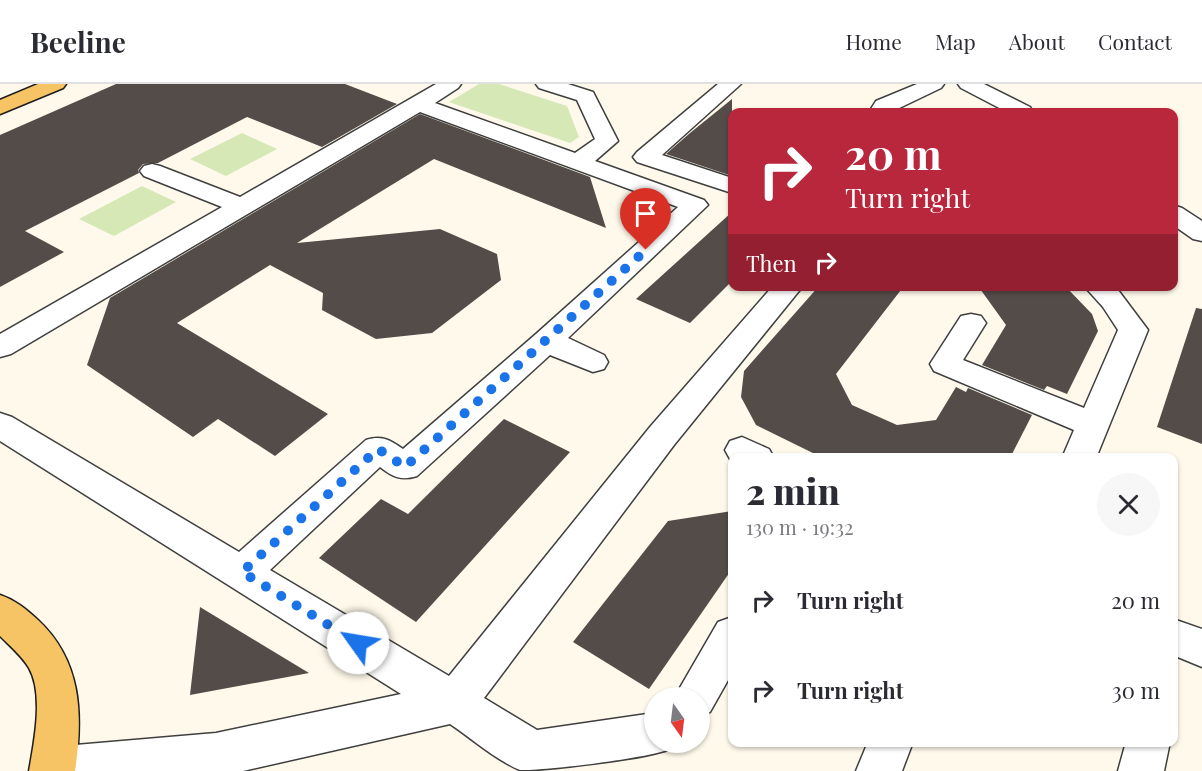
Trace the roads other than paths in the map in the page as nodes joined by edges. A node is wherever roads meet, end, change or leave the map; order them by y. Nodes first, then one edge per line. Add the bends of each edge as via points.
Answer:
1 (56, 84) edge
2 (451, 84) edge
3 (546, 84) edge
4 (731, 84) edge
5 (934, 84) edge
6 (968, 84) edge
7 (418, 104) junction
8 (0, 108) edge
9 (882, 108) edge
10 (1014, 108) edge
11 (578, 162) junction
12 (152, 171) dead end
13 (728, 185) edge
14 (242, 206) junction
15 (1178, 216) edge
16 (1202, 233) edge
17 (785, 291) edge
18 (1103, 291) edge
19 (971, 323) dead end
20 (547, 341) junction
21 (0, 347) edge
22 (593, 362) dead end
23 (0, 425) edge
24 (1093, 425) junction
25 (1081, 453) edge
26 (242, 572) junction
27 (0, 612) edge
28 (1178, 639) edge
29 (728, 641) edge
30 (1202, 648) edge
31 (701, 687) edge
32 (454, 703) junction
33 (644, 736) edge
34 (889, 747) edge
35 (1147, 747) edge
36 (52, 771) edge
37 (879, 771) edge
38 (1141, 771) edge

1 - 8 main road
2 - 7 street
3 - 11 street via 586,96 607,141
4 - 13 street via 645,157
5 - 9 street
6 - 10 street
7 - 11 street
7 - 14 street
11 - 20 street via 695,205
12 - 14 street
14 - 21 street
15 - 16 street
17 - 32 street via 662,436
18 - 24 street via 1133,330
19 - 24 street via 945,364
20 - 22 street
20 - 26 street via 405,467 378,449
23 - 26 street
24 - 25 street
26 - 32 street
27 - 36 main road via 43,654 53,676 58,720
28 - 30 street
29 - 31 street
32 - 33 street via 533,753
32 - 36 street via 216,755
34 - 37 street
35 - 38 street

